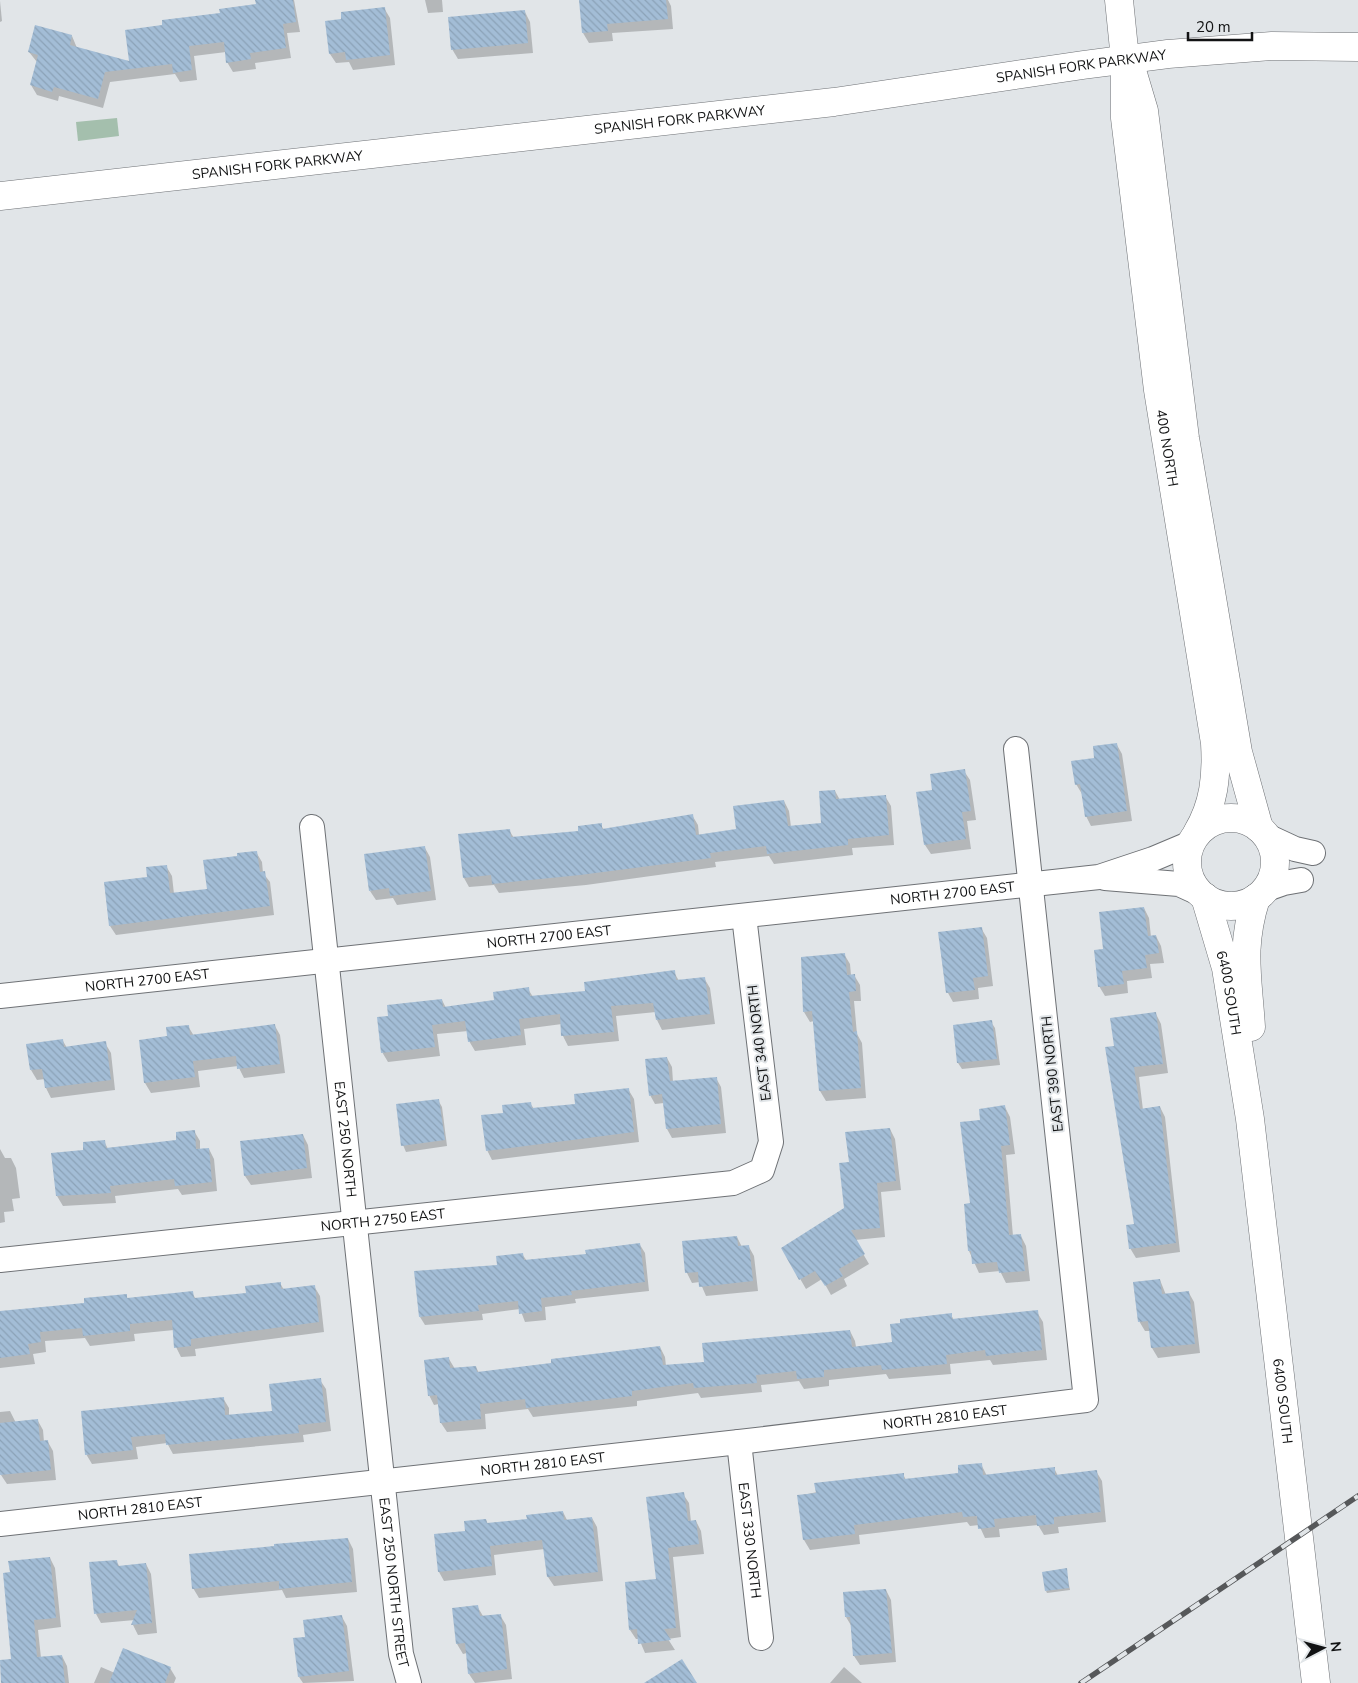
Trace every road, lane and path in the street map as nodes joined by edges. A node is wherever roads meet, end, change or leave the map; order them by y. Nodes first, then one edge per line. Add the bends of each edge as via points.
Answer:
1 (1119, 0) edge
2 (1358, 47) edge
3 (1125, 59) junction
4 (0, 196) edge
5 (1016, 749) dead end
6 (312, 826) dead end
7 (1263, 832) junction
8 (1194, 838) junction
9 (1313, 853) dead end
10 (1099, 877) junction
11 (1301, 880) dead end
12 (1032, 884) junction
13 (1260, 894) junction
14 (1204, 896) junction
15 (744, 916) junction
16 (326, 960) junction
17 (0, 996) edge
18 (1250, 1118) junction
19 (762, 1170) joint
20 (354, 1221) junction
21 (0, 1260) edge
22 (1086, 1400) joint
23 (739, 1442) junction
24 (384, 1480) junction
25 (0, 1524) edge
26 (761, 1638) dead end
27 (409, 1683) edge
28 (1316, 1683) edge

1 - 3 main road, 400 NORTH
2 - 3 main road, SPANISH FORK PARKWAY via 1272,46
3 - 4 main road, SPANISH FORK PARKWAY via 834,102
3 - 7 main road, 400 NORTH via 1138,86 1144,111 1186,438 1238,752
3 - 8 main road, 400 NORTH via 1126,118 1158,390 1215,743 1214,793 1206,819
5 - 12 street, EAST 390 NORTH
6 - 16 street, EAST 250 NORTH
7 - 8 main road via 1244,820 1227,818 1206,826
7 - 9 street via 1295,849
7 - 13 main road via 1274,858 1270,880
8 - 10 street, NORTH 2700 EAST via 1153,859
8 - 14 main road via 1187,866 1195,887
10 - 12 street, NORTH 2700 EAST
10 - 14 street, NORTH 2700 EAST via 1179,884
11 - 13 street via 1284,883
12 - 15 street, NORTH 2700 EAST
12 - 22 street, EAST 390 NORTH
13 - 14 main road via 1236,905 1214,902
13 - 18 main road, 6400 SOUTH via 1249,919 1245,959 1252,1044
14 - 18 main road, 6400 SOUTH via 1226,968
15 - 16 street, NORTH 2700 EAST
15 - 19 street, EAST 340 NORTH via 771,1142
16 - 17 street, NORTH 2700 EAST
16 - 20 street, EAST 250 NORTH
18 - 28 main road, 6400 SOUTH
19 - 20 street, NORTH 2750 EAST via 733,1183
20 - 21 street, NORTH 2750 EAST
20 - 24 street, EAST 250 NORTH
22 - 23 street, NORTH 2810 EAST
23 - 24 street, NORTH 2810 EAST
23 - 26 street, EAST 330 NORTH
24 - 25 street, NORTH 2810 EAST
24 - 27 street, EAST 250 NORTH STREET via 401,1654

